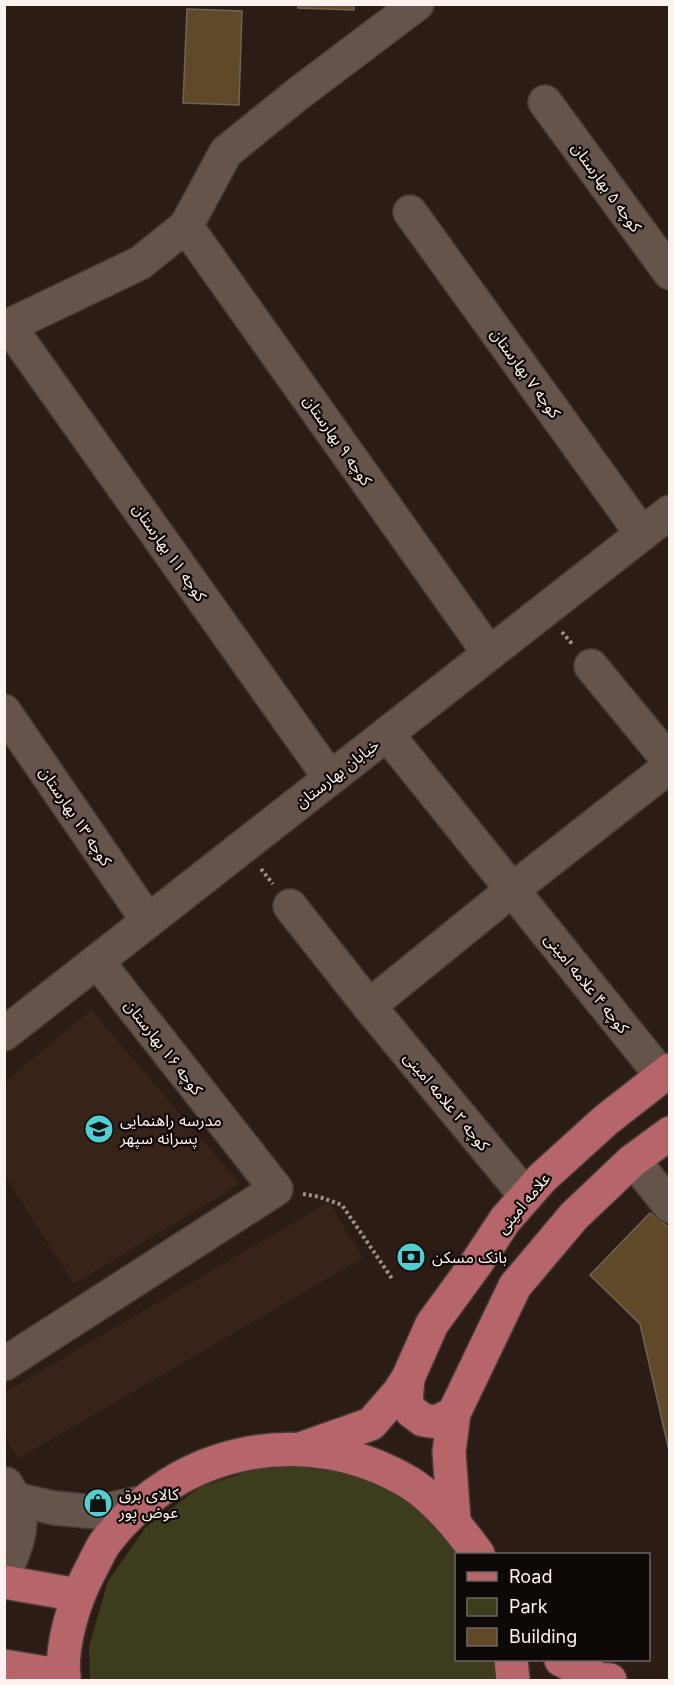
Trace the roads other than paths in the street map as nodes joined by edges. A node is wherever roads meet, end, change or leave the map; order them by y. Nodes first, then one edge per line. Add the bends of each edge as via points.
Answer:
1 (417, 4) edge
2 (545, 102) dead end
3 (410, 212) dead end
4 (186, 226) junction
5 (669, 273) edge
6 (7, 327) edge
7 (669, 512) edge
8 (642, 534) junction
9 (489, 653) junction
10 (591, 666) road end
11 (4, 711) edge
12 (387, 734) junction
13 (669, 762) edge
14 (669, 766) edge
15 (330, 778) junction
16 (512, 890) junction
17 (290, 906) road end
18 (148, 921) junction
19 (97, 961) junction
20 (369, 1006) junction
21 (4, 1034) edge
22 (666, 1073) edge
23 (669, 1132) edge
24 (634, 1161) junction
25 (526, 1196) junction
26 (669, 1206) edge
27 (4, 1364) edge
28 (408, 1378) junction
29 (454, 1413) junction
30 (303, 1448) junction
31 (10, 1491) edge
32 (144, 1502) junction
33 (454, 1520) junction
34 (477, 1553) edge
35 (4, 1568) edge
36 (4, 1582) edge
37 (78, 1595) junction
38 (511, 1661) edge
39 (565, 1661) edge
40 (4, 1666) edge
41 (64, 1678) edge
42 (513, 1680) edge
43 (602, 1680) edge

1 - 4 street via 226,152
2 - 5 street, کوچه ۵ بهارستان
3 - 8 street, کوچه ۷ بهارستان
4 - 6 street via 140,263
4 - 9 street, کوچه ۹ بهارستان
6 - 15 street, کوچه ۱۱ بهارستان
7 - 8 street, خیابان بهارستان
8 - 9 street, خیابان بهارستان
9 - 12 street, خیابان بهارستان
10 - 13 street
11 - 18 street, کوچه ۱۳ بهارستان
12 - 15 street, خیابان بهارستان
12 - 16 street, کوچه ۴ علامه امینی
14 - 16 street
15 - 18 street, خیابان بهارستان
16 - 20 street
16 - 22 street, کوچه ۴ علامه امینی
17 - 20 street, کوچه ۲ علامه امینی
18 - 19 street, خیابان بهارستان
19 - 21 street, خیابان بهارستان
19 - 27 street, کوچه ۱۶ بهارستان via 276,1189
20 - 25 street, کوچه ۲ علامه امینی
22 - 25 main road, علامه امینی via 606,1120
23 - 24 main road
24 - 26 street
24 - 29 main road via 574,1216 515,1286
25 - 28 main road, علامه امینی via 432,1324
28 - 29 main road via 406,1402 411,1411 423,1420 437,1422
28 - 30 main road, علامه امینی via 371,1424
29 - 33 main road via 449,1452
30 - 32 main road via 246,1452 216,1462 192,1471
30 - 33 main road via 359,1459 411,1483
31 - 32 street via 54,1508 96,1512
31 - 35 street via 21,1530 10,1563
32 - 37 main road via 105,1544
33 - 34 main road
36 - 37 main road
37 - 41 main road via 67,1635
38 - 42 main road
39 - 43 main road
40 - 41 main road

